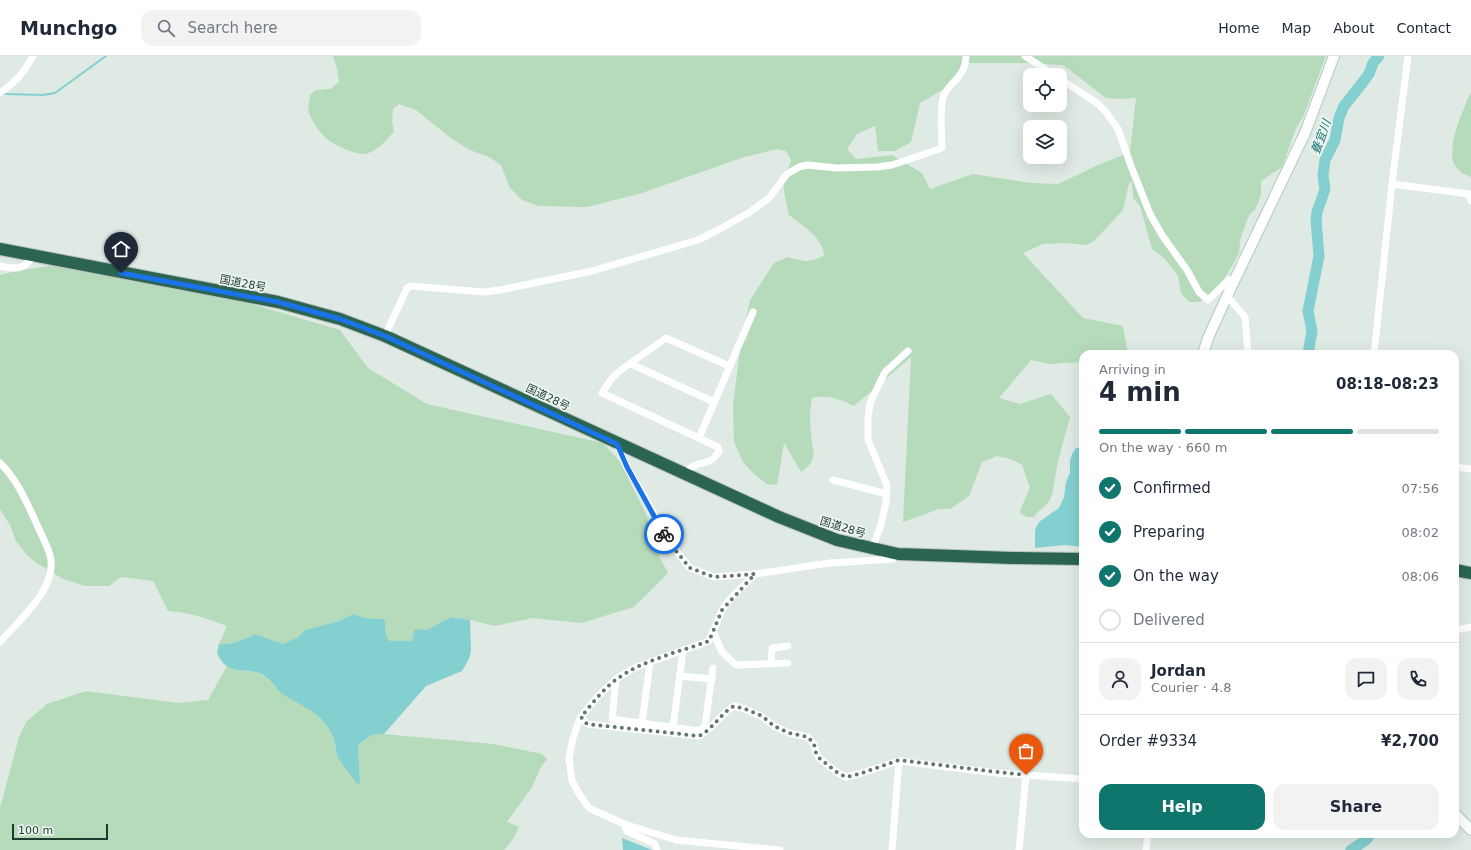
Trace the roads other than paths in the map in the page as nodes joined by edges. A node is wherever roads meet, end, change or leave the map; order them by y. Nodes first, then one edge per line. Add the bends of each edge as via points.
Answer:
1 (33, 56) edge
2 (966, 56) edge
3 (1024, 56) edge
4 (1334, 56) edge
5 (1408, 56) edge
6 (1043, 68) edge
7 (1067, 84) edge
8 (0, 93) edge
9 (1392, 184) junction
10 (1471, 201) edge
11 (0, 249) edge
12 (34, 255) junction
13 (0, 266) edge
14 (1236, 279) junction
15 (1227, 296) junction
16 (753, 312) dead end
17 (385, 336) junction
18 (1204, 350) edge
19 (1248, 350) edge
20 (1374, 350) edge
21 (908, 351) dead end
22 (631, 364) junction
23 (729, 366) junction
24 (714, 402) junction
25 (699, 438) junction
26 (617, 444) junction
27 (0, 463) edge
28 (1459, 468) edge
29 (1471, 469) edge
30 (686, 474) junction
31 (833, 480) dead end
32 (886, 494) junction
33 (872, 549) junction
34 (898, 554) junction
35 (1079, 559) edge
36 (1459, 571) edge
37 (1471, 573) edge
38 (755, 574) junction
39 (1471, 627) edge
40 (1459, 629) edge
41 (713, 631) junction
42 (0, 642) edge
43 (788, 646) dead end
44 (683, 650) junction
45 (650, 662) junction
46 (771, 663) junction
47 (788, 663) dead end
48 (713, 668) dead end
49 (680, 676) junction
50 (616, 679) junction
51 (712, 679) junction
52 (581, 717) junction
53 (642, 723) junction
54 (673, 728) junction
55 (899, 760) junction
56 (1026, 775) junction
57 (1079, 779) edge
58 (1459, 818) edge
59 (624, 824) junction
60 (1471, 830) edge
61 (1148, 838) edge
62 (657, 850) edge
63 (780, 850) edge
64 (892, 850) edge
65 (1019, 850) edge
66 (1146, 850) edge

1 - 8 street via 26,69
2 - 17 street via 966,67 943,96 942,148 899,163 877,167 799,167 787,174 769,198 750,212 698,240 592,270 484,292 411,286 407,288
3 - 6 street
4 - 14 street via 1305,133
5 - 9 street
7 - 14 street via 1097,103 1118,130 1150,214 1199,292 1208,300 1229,280
9 - 10 street via 1470,194
9 - 20 street
11 - 12 highway, 国道28号
12 - 13 street via 28,265 16,268
12 - 17 highway, 国道28号 via 278,302 340,319
14 - 15 street
15 - 18 street
15 - 19 street via 1245,317
16 - 23 street
17 - 26 highway, 国道28号
21 - 32 street via 885,372 870,403 868,440 887,485
22 - 23 street via 666,338
22 - 24 street
22 - 25 street via 612,378 602,393
23 - 24 street
24 - 25 street
25 - 30 street via 718,447 718,451 714,459 692,467
26 - 30 highway, 国道28号
26 - 38 street via 667,540 690,568 714,577
27 - 42 street via 10,474 26,502 50,556 51,572 39,598
28 - 29 street
30 - 33 highway, 国道28号 via 803,527 837,540
31 - 32 street
32 - 33 street via 881,525
33 - 34 highway, 国道28号
34 - 35 highway, 国道28号
34 - 38 street via 893,559 830,563
36 - 37 highway
38 - 41 street via 722,610
39 - 40 street
41 - 44 street via 709,641
41 - 46 street via 722,652 736,665
43 - 46 street via 772,648
44 - 45 street
44 - 49 street
45 - 50 street
45 - 53 street
46 - 47 street
48 - 51 street
49 - 51 street
49 - 54 street
50 - 52 street
50 - 53 street via 612,719
51 - 54 street via 705,726 699,731
52 - 55 street via 587,724 699,736 706,733 728,709 734,706 762,716 774,726 789,733 808,737 820,759 846,777
52 - 59 street via 569,758 572,781 588,808
53 - 54 street
55 - 56 street
55 - 64 street
56 - 57 street
56 - 65 street
58 - 60 street
59 - 62 street via 627,831 655,844
59 - 63 street via 676,840
61 - 66 street

